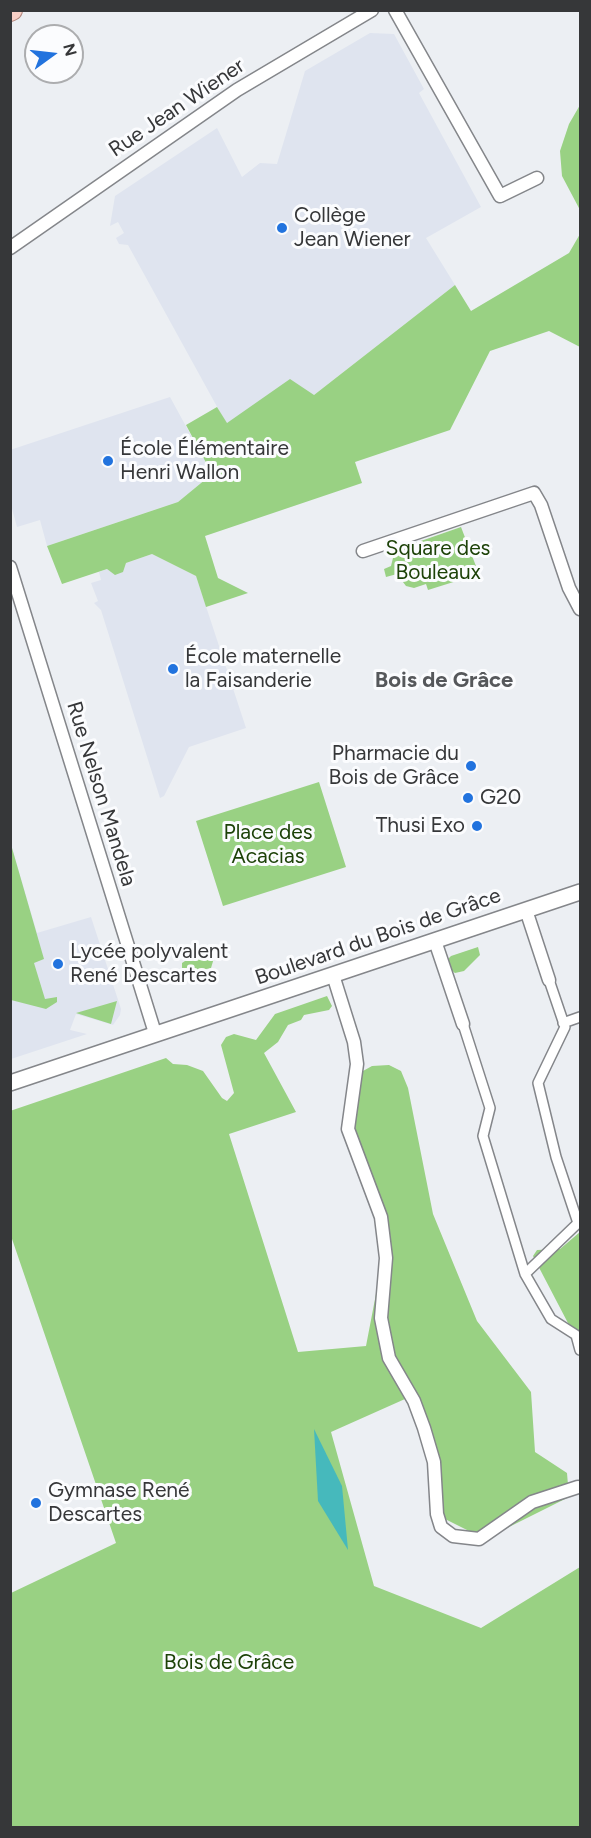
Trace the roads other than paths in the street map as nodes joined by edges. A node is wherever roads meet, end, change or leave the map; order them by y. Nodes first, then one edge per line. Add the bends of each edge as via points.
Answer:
1 (372, 10) edge
2 (395, 10) edge
3 (537, 178) dead end
4 (10, 248) edge
5 (363, 551) dead end
6 (11, 573) edge
7 (580, 609) edge
8 (580, 892) edge
9 (526, 910) junction
10 (435, 941) junction
11 (333, 975) junction
12 (549, 980) joint
13 (580, 1017) edge
14 (563, 1023) junction
15 (463, 1024) joint
16 (155, 1033) junction
17 (10, 1083) edge
18 (525, 1274) junction
19 (580, 1350) edge
20 (579, 1485) edge

1 - 4 street, Rue Jean Wiener via 237,90
2 - 3 street via 500,196
5 - 7 street via 534,493
6 - 16 street, Rue Nelson Mandela
8 - 9 street, Boulevard du Bois de Grâce
9 - 10 street, Boulevard du Bois de Grâce
9 - 12 street
10 - 11 street, Boulevard du Bois de Grâce
10 - 15 street
11 - 16 street, Boulevard du Bois de Grâce
11 - 20 street via 357,1064 348,1129 381,1217 386,1258 381,1318 389,1358 414,1401 434,1462 441,1527 453,1536 479,1539 532,1502
12 - 14 street
13 - 14 street
14 - 18 street via 565,1027 537,1083 578,1222
15 - 18 street via 490,1108 483,1136
16 - 17 street, Boulevard du Bois de Grâce
18 - 19 street via 551,1319 576,1335

